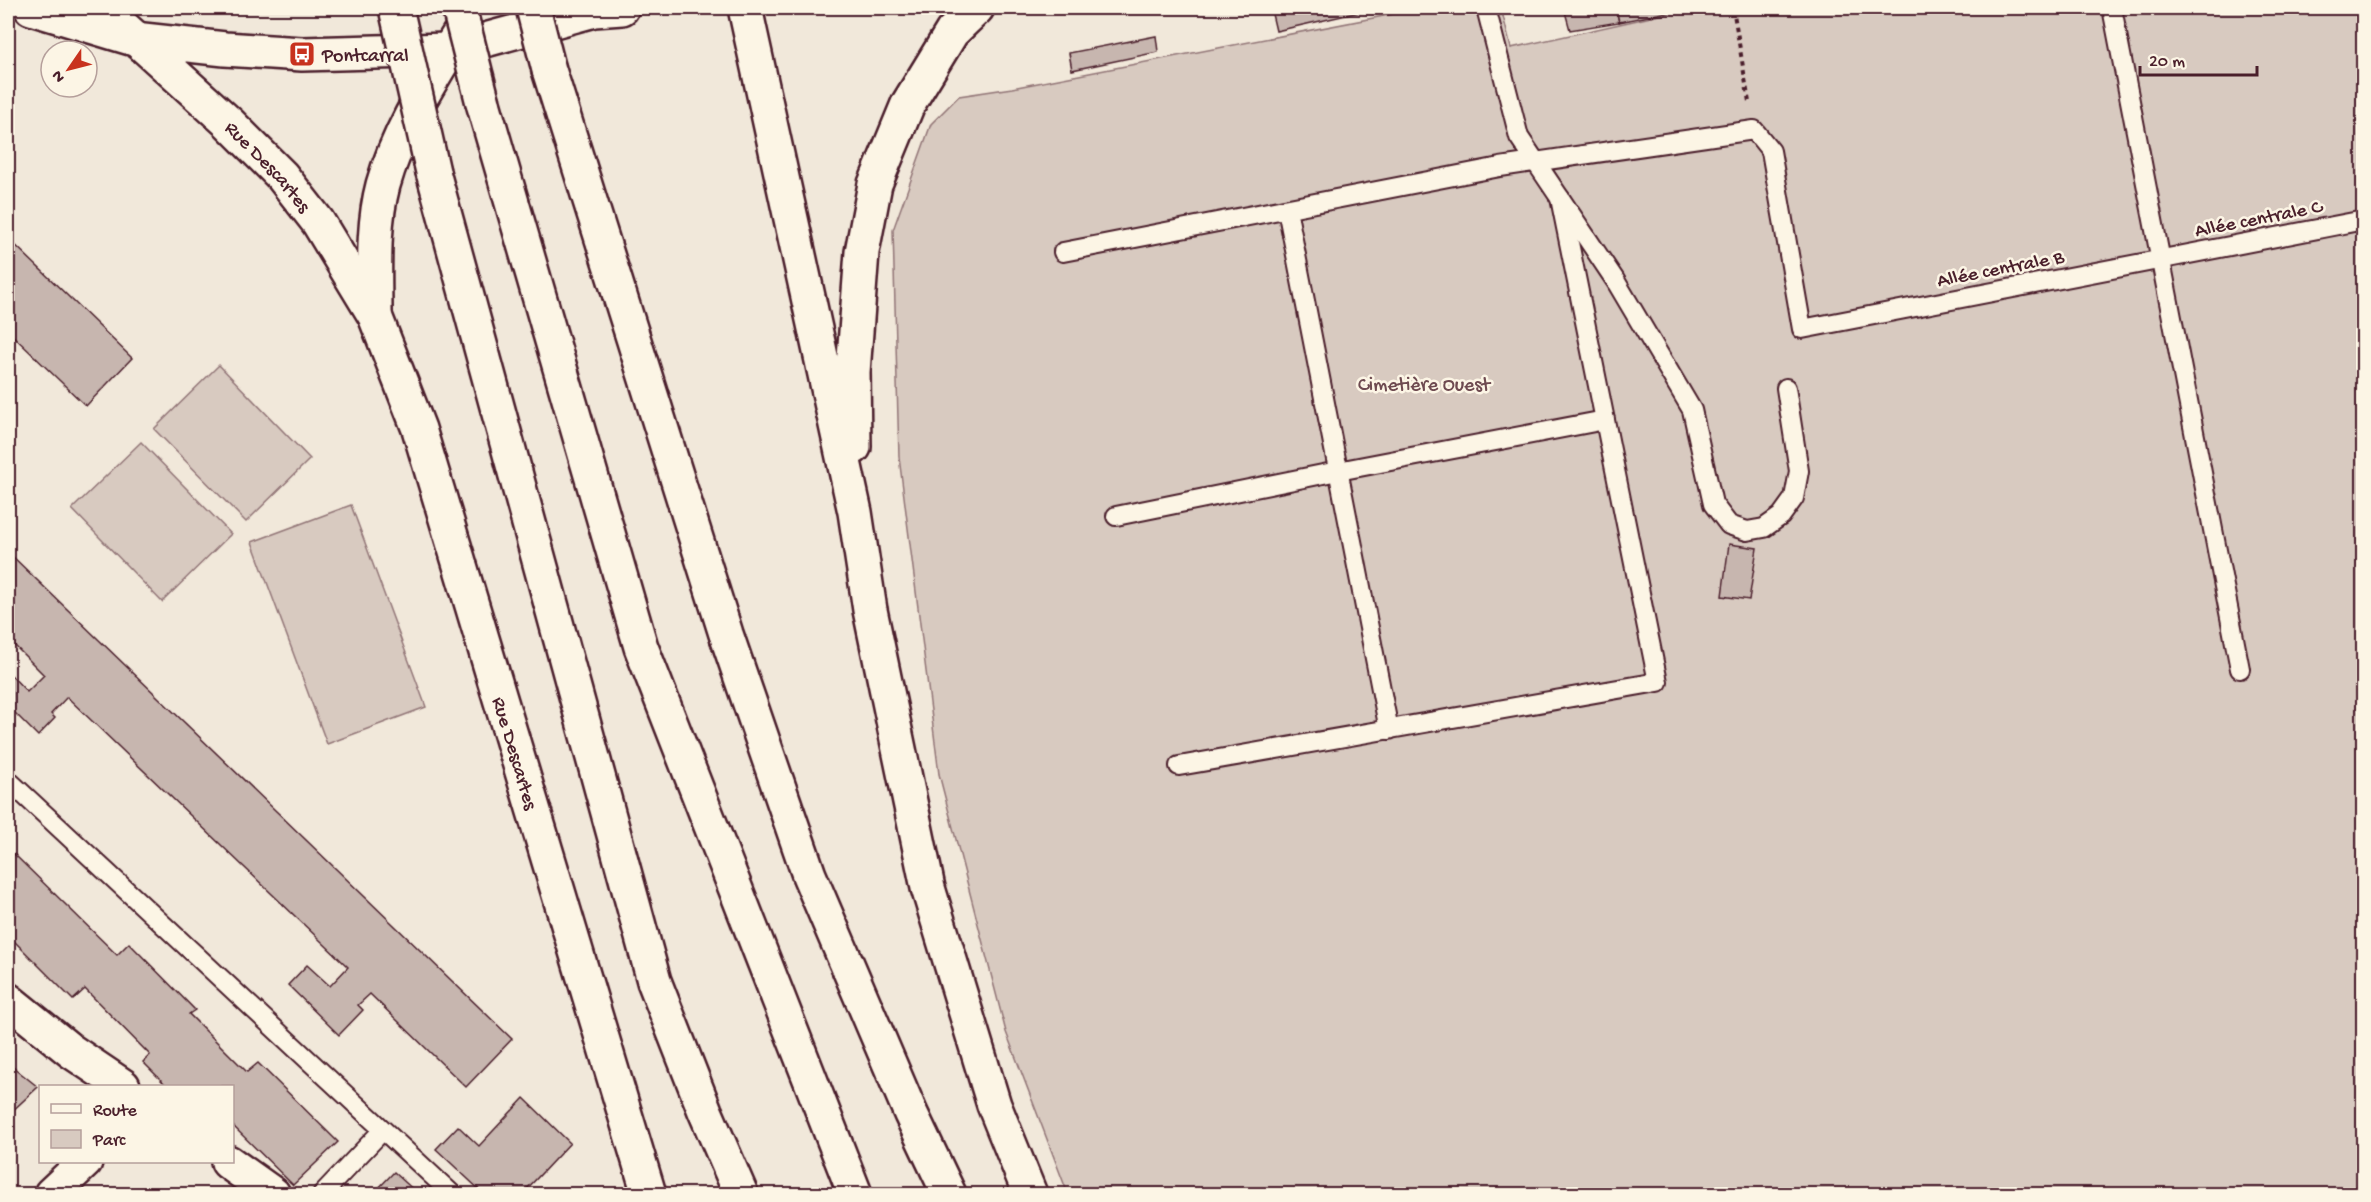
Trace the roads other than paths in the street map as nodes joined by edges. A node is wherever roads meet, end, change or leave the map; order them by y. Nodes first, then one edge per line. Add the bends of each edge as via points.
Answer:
1 (31, 8) edge
2 (102, 8) edge
3 (396, 8) edge
4 (459, 8) edge
5 (474, 8) edge
6 (533, 8) edge
7 (605, 8) edge
8 (745, 8) edge
9 (977, 8) edge
10 (1486, 8) edge
11 (2112, 8) edge
12 (134, 39) junction
13 (449, 50) junction
14 (1536, 162) junction
15 (1560, 198) junction
16 (1287, 209) junction
17 (2364, 220) edge
18 (1064, 252) dead end
19 (2161, 259) junction
20 (375, 316) junction
21 (1786, 388) dead end
22 (1605, 420) junction
23 (1338, 471) junction
24 (855, 512) junction
25 (1116, 516) dead end
26 (2240, 669) dead end
27 (1389, 730) junction
28 (1179, 766) dead end
29 (8, 780) edge
30 (8, 1000) edge
31 (122, 1085) edge
32 (382, 1131) junction
33 (636, 1154) junction
34 (84, 1163) edge
35 (231, 1163) edge
36 (51, 1194) edge
37 (273, 1194) edge
38 (322, 1194) edge
39 (452, 1194) edge
40 (633, 1194) edge
41 (648, 1194) edge
42 (741, 1194) edge
43 (855, 1194) edge
44 (949, 1194) edge
45 (1030, 1194) edge

1 - 12 main road
2 - 12 main road, Rue Descartes
3 - 42 main road, bridge via 433,172 654,981
4 - 43 main road, bridge via 641,646
5 - 13 main road, Rue Descartes
6 - 44 main road, bridge via 726,634 809,875
7 - 13 main road
8 - 24 main road
9 - 24 main road via 952,32 908,104 875,183 862,252 853,372
10 - 14 lane via 1519,136
11 - 19 lane
12 - 13 main road via 302,54
12 - 20 main road, Rue Descartes via 282,176 318,222
13 - 20 main road, Rue Descartes via 399,142 382,187
14 - 15 lane
14 - 16 lane
14 - 19 lane, Allée centrale B via 1754,130 1771,151 1802,328
15 - 21 lane via 1616,280 1692,410 1713,504 1729,525 1747,531 1764,528 1781,516 1794,498 1799,471
15 - 22 lane
16 - 18 lane
16 - 23 lane
17 - 19 lane, Allée centrale C
19 - 26 lane
20 - 33 main road, Rue Descartes via 419,429
22 - 23 lane
22 - 27 lane via 1658,682
23 - 25 lane
23 - 27 lane
24 - 45 main road via 870,610 928,888 994,1105
27 - 28 lane
29 - 32 lane
30 - 31 main road via 71,1051
32 - 38 lane
32 - 39 lane
33 - 40 lane
33 - 41 main road, Rue Descartes
34 - 36 main road
35 - 37 main road

